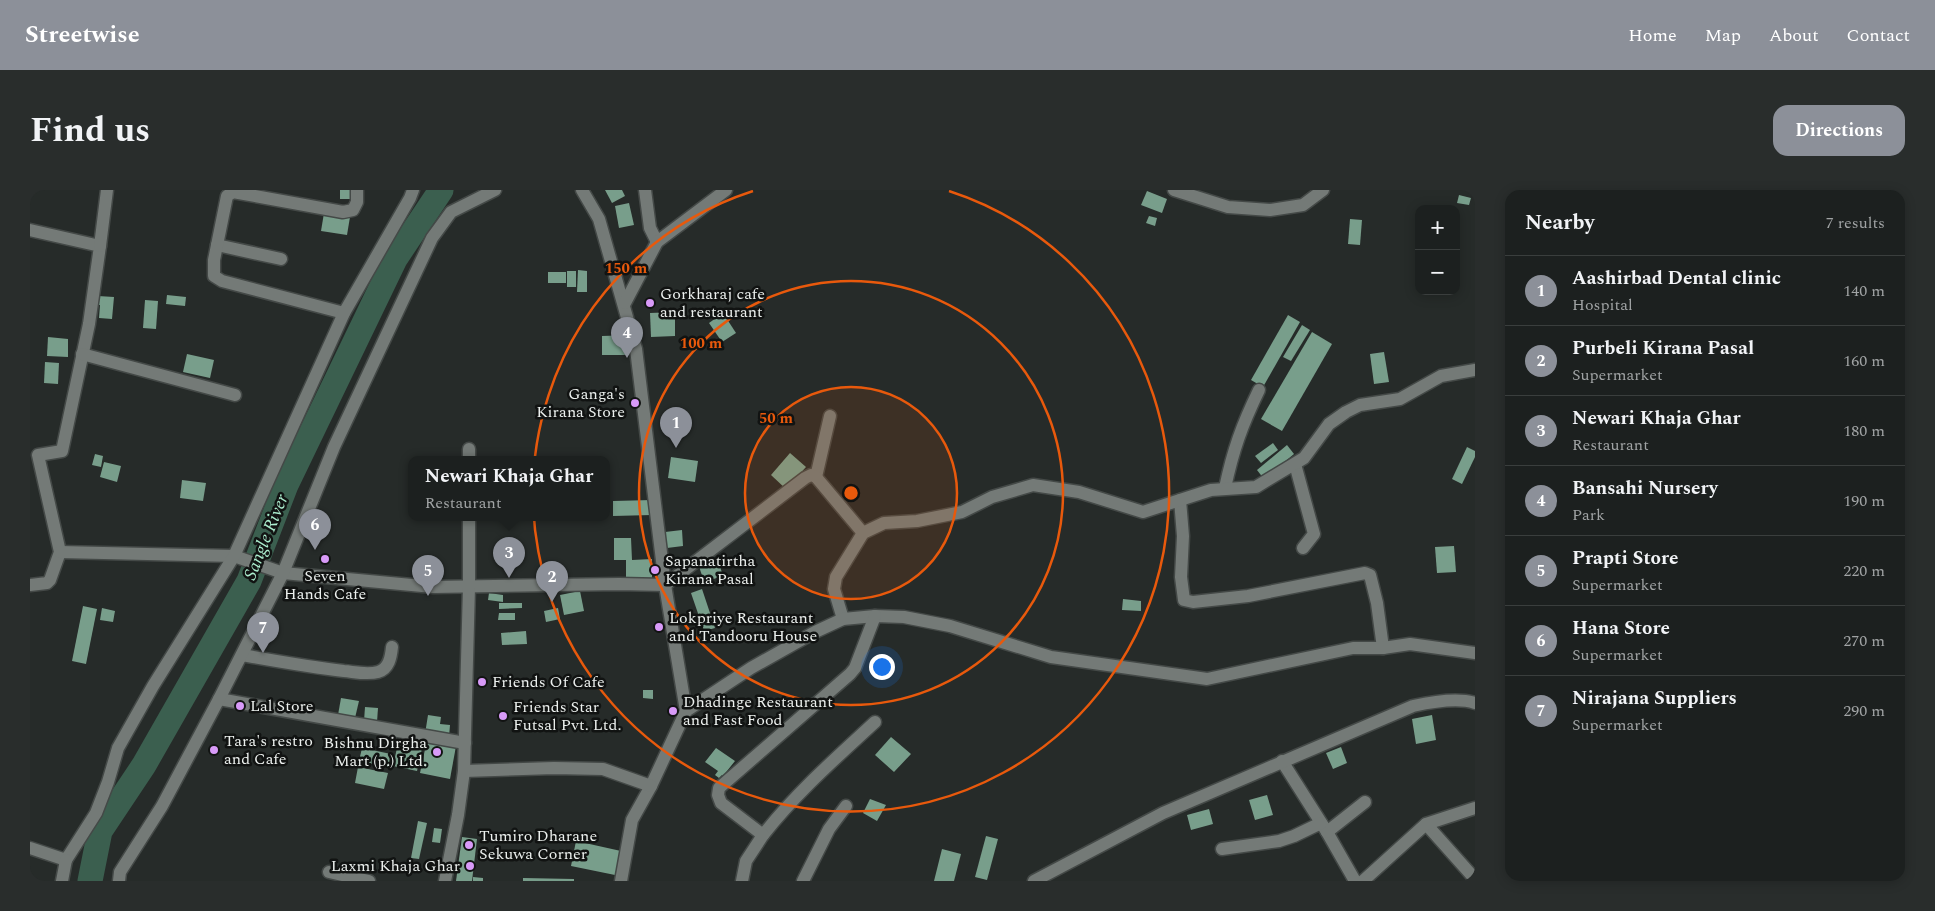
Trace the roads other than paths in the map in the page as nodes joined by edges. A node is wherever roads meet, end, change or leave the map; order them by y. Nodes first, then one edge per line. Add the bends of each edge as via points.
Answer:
1 (107, 190) edge
2 (357, 190) edge
3 (413, 190) edge
4 (495, 190) edge
5 (582, 190) edge
6 (645, 190) edge
7 (726, 190) edge
8 (1174, 190) edge
9 (1323, 190) edge
10 (30, 230) edge
11 (657, 242) junction
12 (217, 245) junction
13 (100, 246) junction
14 (281, 259) dead end
15 (625, 303) junction
16 (344, 313) junction
17 (82, 354) junction
18 (1475, 370) edge
19 (1259, 390) dead end
20 (236, 395) dead end
21 (830, 416) dead end
22 (34, 454) edge
23 (1295, 464) junction
24 (816, 477) junction
25 (1225, 488) junction
26 (1180, 500) junction
27 (469, 521) edge
28 (863, 533) junction
29 (1303, 548) dead end
30 (60, 552) junction
31 (238, 558) junction
32 (279, 571) junction
33 (30, 585) edge
34 (665, 585) junction
35 (469, 587) junction
36 (876, 616) junction
37 (843, 618) junction
38 (392, 647) dead end
39 (1383, 648) junction
40 (1475, 653) edge
41 (242, 655) junction
42 (219, 699) junction
43 (1475, 703) edge
44 (686, 711) junction
45 (875, 722) dead end
46 (465, 743) junction
47 (1282, 762) junction
48 (464, 771) junction
49 (651, 786) junction
50 (1364, 802) dead end
51 (846, 806) dead end
52 (1475, 808) edge
53 (1426, 824) junction
54 (1324, 827) junction
55 (763, 835) junction
56 (30, 848) edge
57 (1222, 849) dead end
58 (66, 860) junction
59 (329, 872) dead end
60 (1475, 879) edge
61 (62, 881) edge
62 (119, 881) edge
63 (369, 881) edge
64 (445, 881) edge
65 (621, 881) edge
66 (742, 881) edge
67 (803, 881) edge
68 (1034, 881) edge
69 (1355, 881) edge
70 (1363, 881) edge

1 - 13 street
2 - 12 street via 355,207 343,212 233,192 227,196
3 - 16 street
4 - 32 street via 451,212 432,238
5 - 15 street via 599,219
6 - 11 street via 650,228
7 - 11 street
8 - 9 street via 1228,206 1270,210 1303,205
10 - 13 street
11 - 15 street
12 - 14 street
12 - 16 street via 214,276 222,281
13 - 17 street
15 - 34 street via 636,349
16 - 31 street
17 - 20 street
17 - 22 street via 62,451
18 - 23 street via 1441,376 1400,399 1360,405 1346,412 1329,424 1304,458
19 - 25 street via 1242,425
21 - 24 street
22 - 30 street
23 - 25 street via 1256,487
23 - 29 street via 1314,534
24 - 28 street
24 - 34 street via 805,478
25 - 26 street
26 - 28 street via 1143,512 1079,492 1033,485 992,497 962,512 884,523
26 - 39 street via 1184,600 1193,602 1248,596 1365,573 1370,575 1377,603
27 - 35 street
28 - 37 street via 836,577 834,589
30 - 31 street
30 - 33 street via 50,580
31 - 32 street
31 - 58 street via 148,693 118,748 96,813
32 - 35 street via 398,585
32 - 41 street
34 - 35 street
34 - 44 street
35 - 46 street
36 - 37 street
36 - 39 street via 904,617 950,626 1051,657 1207,679 1354,648
36 - 55 street via 850,674 719,788 721,803
37 - 44 street via 751,668
38 - 41 street via 386,668 365,673 306,667
39 - 40 street via 1410,644
41 - 42 street
42 - 46 street
42 - 62 street via 162,806 120,872
43 - 47 street via 1466,700 1413,706
44 - 49 street
45 - 55 street via 782,810
46 - 48 street
47 - 54 street
47 - 68 street via 1163,813
48 - 49 street via 603,770
48 - 64 street
49 - 65 street via 632,820
50 - 54 street
51 - 67 street via 829,829
52 - 53 street
53 - 60 street
53 - 70 street
54 - 57 street via 1279,841
54 - 69 street
55 - 66 street via 746,861
56 - 58 street
58 - 61 street
59 - 63 street

